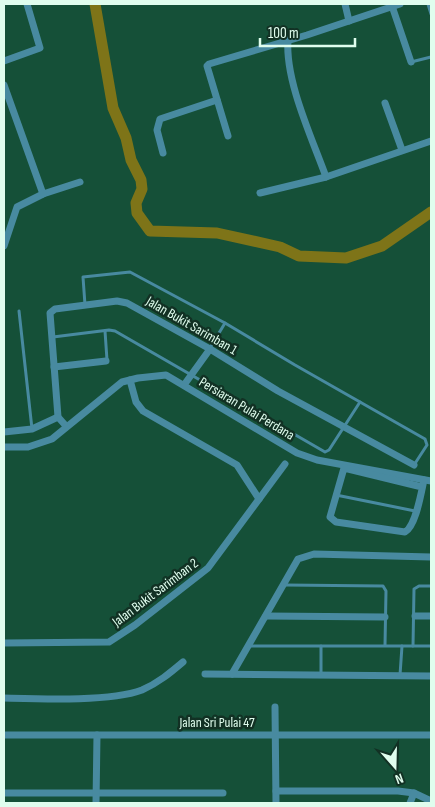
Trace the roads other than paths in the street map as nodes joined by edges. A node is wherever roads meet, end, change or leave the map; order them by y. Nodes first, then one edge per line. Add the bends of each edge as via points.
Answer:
1 (27, 4) edge
2 (345, 4) edge
3 (428, 4) edge
4 (396, 5) edge
5 (431, 14) edge
6 (349, 20) junction
7 (288, 40) junction
8 (431, 57) edge
9 (4, 61) edge
10 (411, 62) joint
11 (4, 85) edge
12 (217, 100) junction
13 (385, 103) dead end
14 (228, 136) dead end
15 (431, 141) edge
16 (402, 150) junction
17 (163, 153) dead end
18 (326, 177) junction
19 (80, 182) dead end
20 (260, 193) dead end
21 (43, 194) junction
22 (4, 246) edge
23 (85, 305) junction
24 (19, 311) dead end
25 (225, 323) junction
26 (105, 331) junction
27 (51, 337) junction
28 (210, 349) junction
29 (106, 361) joint
30 (54, 367) junction
31 (191, 374) junction
32 (130, 380) junction
33 (184, 385) junction
34 (360, 402) junction
35 (58, 417) junction
36 (66, 426) junction
37 (345, 428) junction
38 (32, 429) junction
39 (4, 432) edge
40 (4, 448) edge
41 (285, 464) dead end
42 (414, 465) joint
43 (426, 483) edge
44 (335, 495) junction
45 (259, 499) junction
46 (416, 511) junction
47 (431, 557) edge
48 (284, 585) junction
49 (431, 586) edge
50 (266, 616) junction
51 (415, 616) junction
52 (431, 616) edge
53 (385, 617) junction
54 (4, 644) edge
55 (385, 645) junction
56 (248, 646) junction
57 (321, 646) junction
58 (402, 646) junction
59 (414, 646) junction
60 (431, 646) edge
61 (183, 662) dead end
62 (206, 674) dead end
63 (232, 674) junction
64 (321, 675) junction
65 (400, 676) junction
66 (431, 676) edge
67 (4, 698) edge
68 (275, 707) dead end
69 (4, 734) edge
70 (96, 734) junction
71 (275, 734) junction
72 (431, 735) edge
73 (276, 791) junction
74 (4, 793) edge
75 (96, 793) junction
76 (414, 793) junction
77 (223, 794) dead end
78 (431, 801) edge
79 (96, 803) edge
80 (276, 803) edge
81 (410, 803) edge

1 - 9 street via 40,48
2 - 6 street
3 - 5 lane
4 - 6 street
4 - 10 street
6 - 7 street
7 - 12 street via 211,62 207,66
7 - 18 street via 289,64 296,91
8 - 10 lane
11 - 21 street
12 - 14 street
12 - 17 street via 160,119 157,130
13 - 16 street
15 - 16 street
16 - 18 street
18 - 20 street
19 - 21 street
21 - 22 street via 17,207
23 - 25 lane via 83,277 130,272
23 - 27 street, Jalan Bukit Sarimban 1 via 52,310 49,316
23 - 28 street, Jalan Bukit Sarimban 1 via 122,302
24 - 38 lane
25 - 28 lane
25 - 34 lane
26 - 27 lane
26 - 29 lane
26 - 31 lane via 115,331
27 - 30 street, Jalan Bukit Sarimban 1
28 - 31 street
28 - 37 street, Jalan Bukit Sarimban 1
29 - 30 street
30 - 35 street, Jalan Bukit Sarimban 1
31 - 33 street
31 - 37 lane via 323,451 329,450
32 - 33 street, Persiaran Pulai Perdana via 166,375
32 - 36 street, Persiaran Pulai Perdana via 117,385
32 - 45 street via 136,402 143,411 237,465
33 - 43 street, Persiaran Pulai Perdana via 297,453
34 - 37 lane
34 - 42 lane via 427,441
35 - 36 street
35 - 38 street
36 - 40 street, Persiaran Pulai Perdana via 52,439 28,447
37 - 42 street, Jalan Bukit Sarimban 1
38 - 39 street
41 - 45 street, Jalan Bukit Sarimban 2
43 - 44 street via 344,468
43 - 46 street
44 - 46 lane
44 - 46 street via 330,517 336,522 404,532 412,526
45 - 54 street, Jalan Bukit Sarimban 2 via 208,568 109,642
47 - 48 street via 305,556 298,559
48 - 50 street
48 - 53 lane via 383,586 386,591
49 - 51 lane via 416,587
50 - 53 street
50 - 56 street
51 - 52 street
51 - 59 lane
53 - 55 lane
55 - 57 lane
55 - 58 lane
56 - 57 lane
56 - 63 street
57 - 64 lane
58 - 59 lane
58 - 65 lane
59 - 60 lane
61 - 67 street via 162,680 141,690 114,696
62 - 63 street
63 - 64 street
64 - 65 street
65 - 66 street
68 - 71 street
69 - 70 street, Jalan Sri Pulai 47
70 - 71 street, Jalan Sri Pulai 47
70 - 75 street
71 - 72 street, Jalan Sri Pulai 47
71 - 73 street
73 - 76 street
73 - 80 street
74 - 75 street
75 - 77 street
75 - 79 street
76 - 78 street
76 - 81 street

